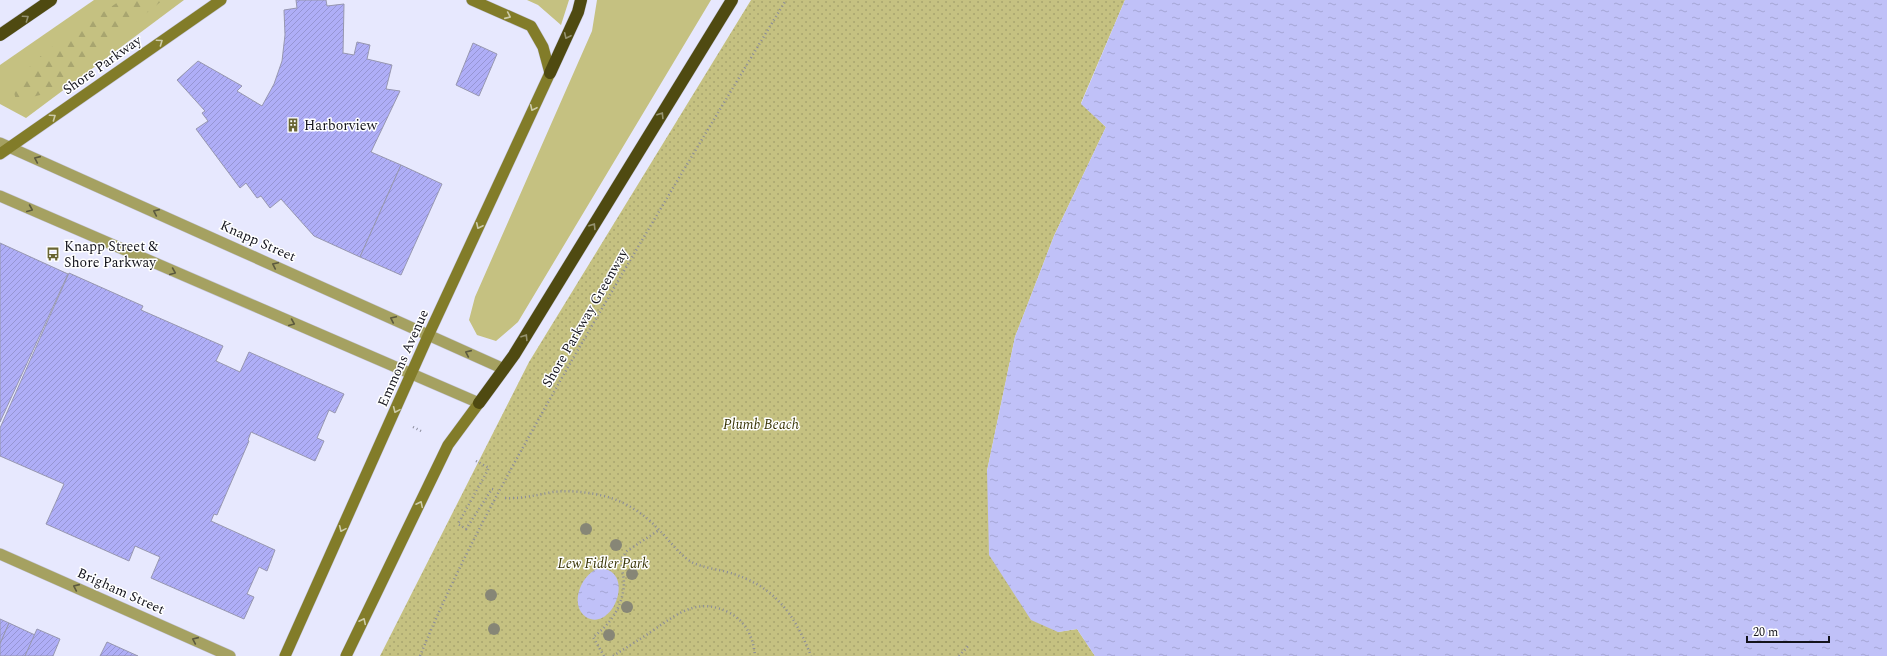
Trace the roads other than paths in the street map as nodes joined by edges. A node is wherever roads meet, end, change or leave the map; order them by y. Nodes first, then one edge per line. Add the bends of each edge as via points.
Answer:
1 (51, 0) edge
2 (222, 0) edge
3 (472, 0) edge
4 (581, 0) edge
5 (732, 0) edge
6 (0, 35) edge
7 (550, 73) junction
8 (5, 145) edge
9 (0, 154) edge
10 (0, 196) edge
11 (428, 336) junction
12 (504, 369) junction
13 (411, 375) junction
14 (479, 403) junction
15 (0, 554) edge
16 (230, 656) edge
17 (285, 656) edge
18 (346, 656) edge

6 -> 1 highway
8 -> 2 main road, Shore Parkway
3 -> 7 main road via 531,26 543,47
4 -> 7 highway
12 -> 5 highway
7 -> 11 main road, Emmons Avenue
8 - 9 main road, Shore Parkway
11 -> 8 street, Knapp Street
10 -> 13 street
12 -> 11 street, Knapp Street
11 - 13 main road, Emmons Avenue
12 - 14 highway
13 - 14 street
13 -> 17 main road, Emmons Avenue
18 -> 14 main road via 448,445
16 -> 15 street, Brigham Street

